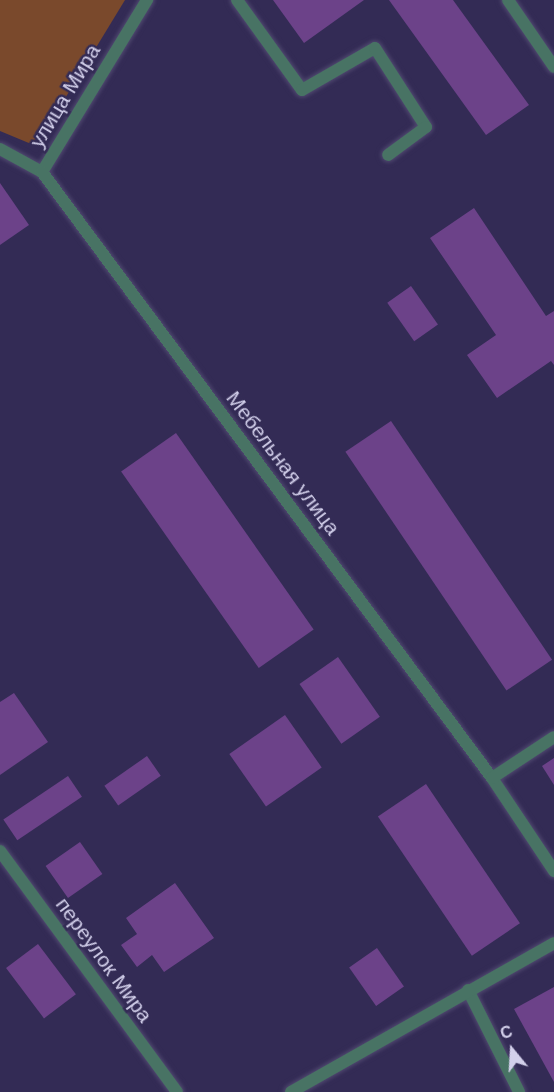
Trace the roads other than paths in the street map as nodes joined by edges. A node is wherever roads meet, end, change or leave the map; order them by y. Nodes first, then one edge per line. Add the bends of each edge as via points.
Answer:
1 (147, 0) edge
2 (237, 0) edge
3 (508, 0) edge
4 (554, 67) edge
5 (0, 149) edge
6 (388, 154) dead end
7 (42, 172) junction
8 (554, 736) edge
9 (492, 778) junction
10 (0, 851) edge
11 (554, 871) edge
12 (554, 943) edge
13 (468, 990) junction
14 (177, 1092) edge
15 (291, 1092) edge
16 (519, 1092) edge

1 - 7 street, улица Мира
2 - 6 street via 302,90 375,48 426,127
3 - 4 street
5 - 7 street, улица Мира
7 - 9 street, Мебельная улица
8 - 9 street
9 - 11 street, Мебельная улица
10 - 14 street, переулок Мира
12 - 13 street
13 - 15 street
13 - 16 street

